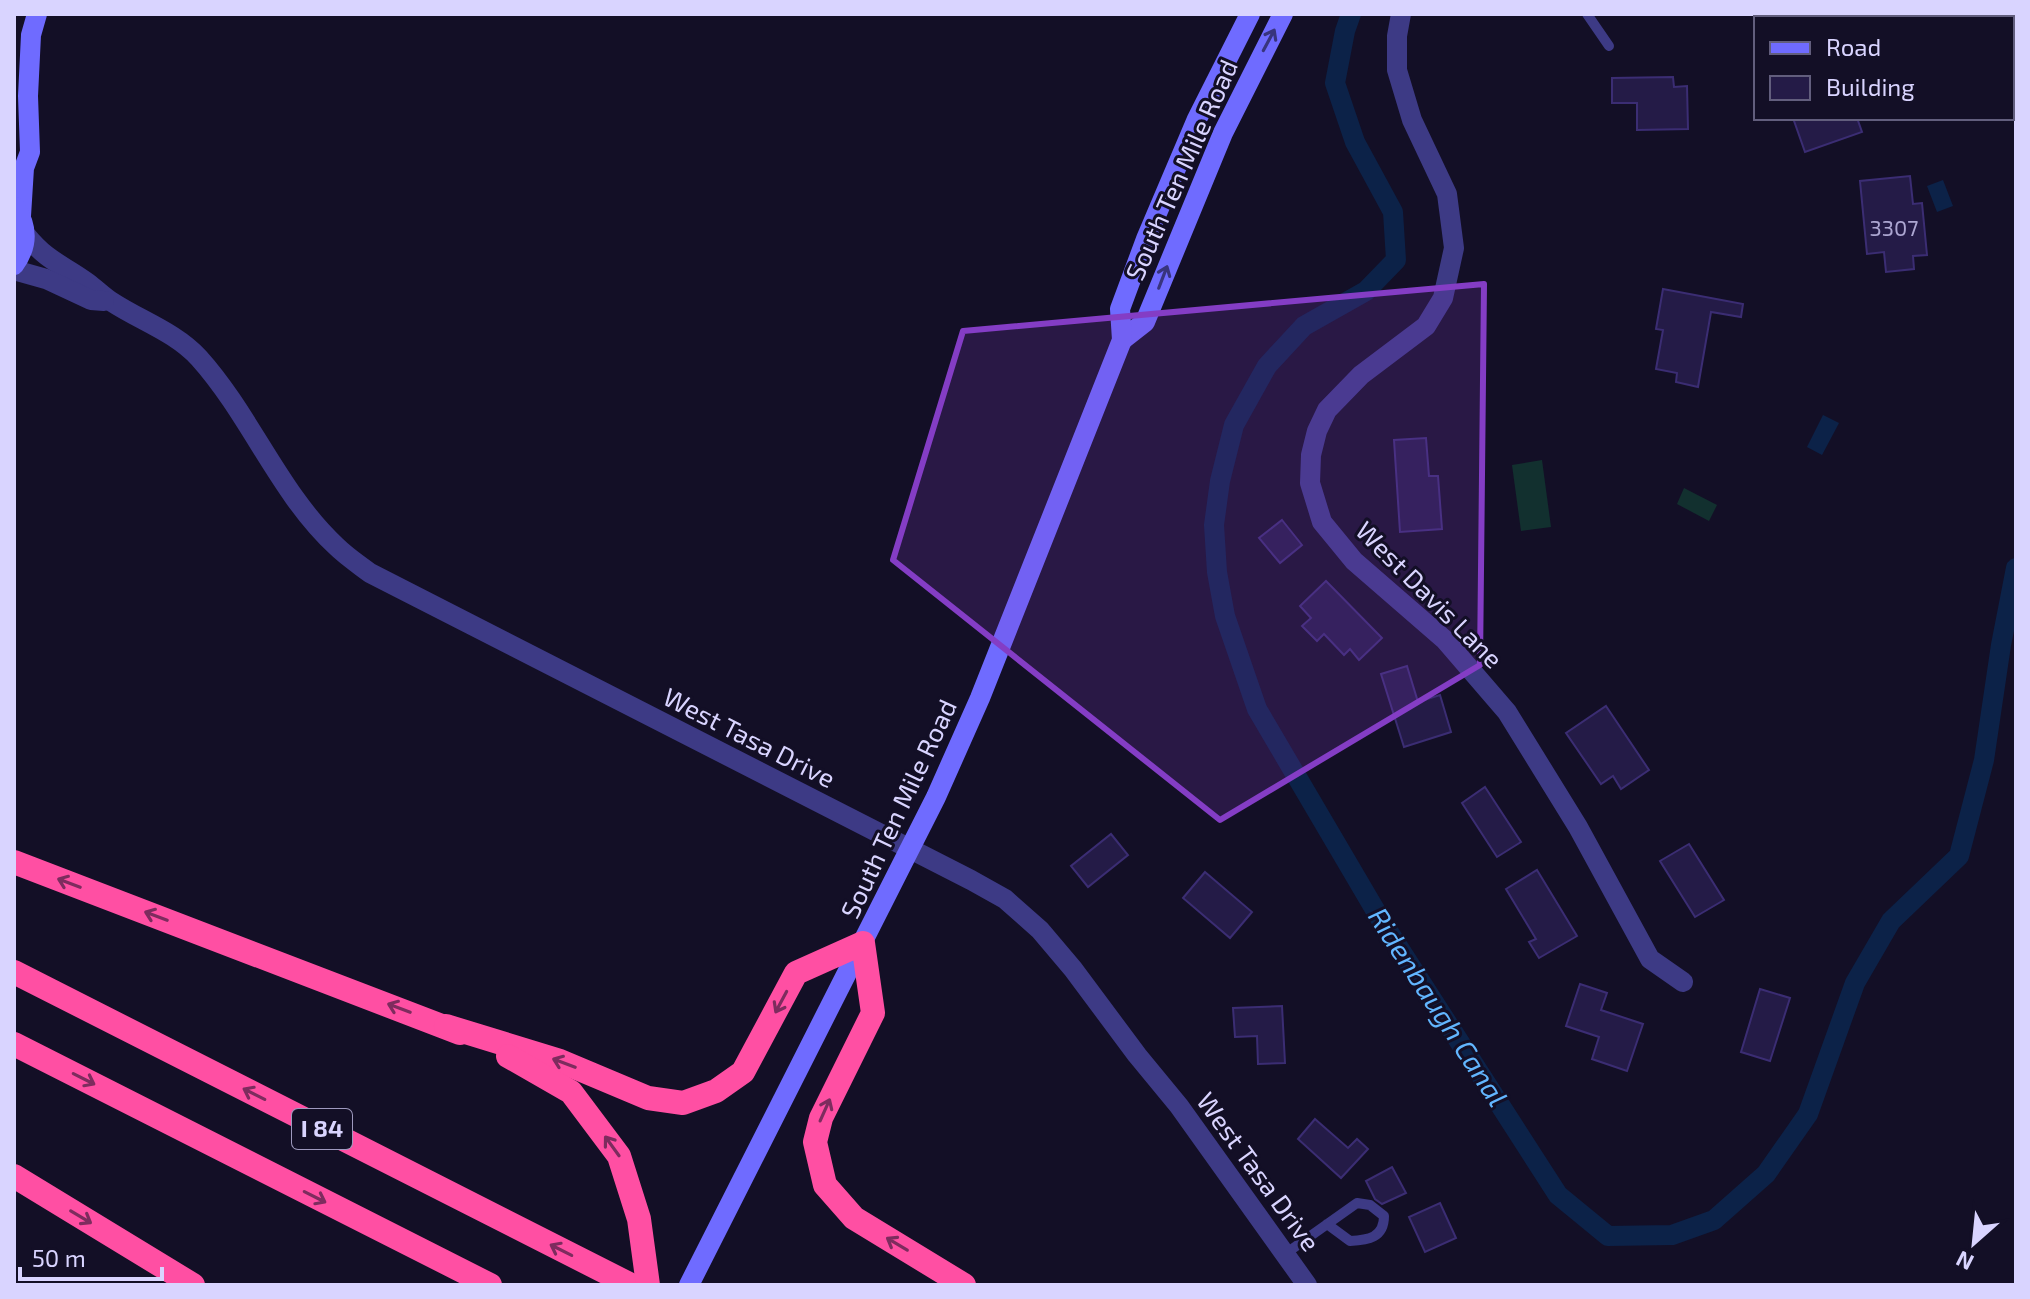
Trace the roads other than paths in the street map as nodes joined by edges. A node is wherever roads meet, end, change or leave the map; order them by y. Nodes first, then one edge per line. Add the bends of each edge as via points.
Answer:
1 (37, 14) edge
2 (1250, 14) edge
3 (1283, 14) edge
4 (1401, 14) edge
5 (1587, 14) edge
6 (1609, 46) dead end
7 (28, 96) junction
8 (14, 144) edge
9 (20, 219) edge
10 (14, 268) edge
11 (112, 302) junction
12 (1122, 340) junction
13 (14, 862) edge
14 (863, 943) junction
15 (14, 972) edge
16 (1683, 982) dead end
17 (446, 1026) junction
18 (14, 1044) edge
19 (14, 1176) edge
20 (1327, 1224) junction
21 (1285, 1254) junction
22 (193, 1285) edge
23 (490, 1285) edge
24 (631, 1285) edge
25 (648, 1285) edge
26 (689, 1285) edge
27 (964, 1285) edge
28 (1307, 1285) edge

1 - 7 main road
2 - 12 main road, South Ten Mile Road via 1197,119 1146,239 1120,309
12 -> 3 main road, South Ten Mile Road via 1145,322 1223,133
4 - 16 street, West Davis Lane via 1397,70 1412,120 1447,194 1454,248 1434,316 1327,410 1311,455 1310,483 1322,522 1354,561 1445,640 1507,712 1650,959
5 - 6 lane
7 - 8 main road
7 - 9 main road via 30,152
9 - 10 main road via 22,254
9 - 11 street, West Tasa Drive via 41,254
10 - 11 street, West Tasa Drive via 91,300
11 - 21 street, West Tasa Drive via 173,336 198,357 301,507 335,546 370,573 1005,899 1073,969
12 - 14 main road, South Ten Mile Road via 980,698
17 -> 13 highway
14 -> 17 highway via 796,973 743,1072 716,1091 683,1103 648,1098 560,1061
14 - 26 main road, South Ten Mile Road
27 -> 14 highway via 854,1218 825,1185 815,1142 821,1118 873,1013
24 -> 15 highway, I 84
25 -> 17 highway via 639,1219 619,1156 571,1092
18 -> 23 highway, I 84
19 -> 22 highway
20 - 20 lane via 1357,1203 1384,1216 1380,1233 1364,1240 1350,1241
20 - 21 lane
21 - 28 street, West Tasa Drive

